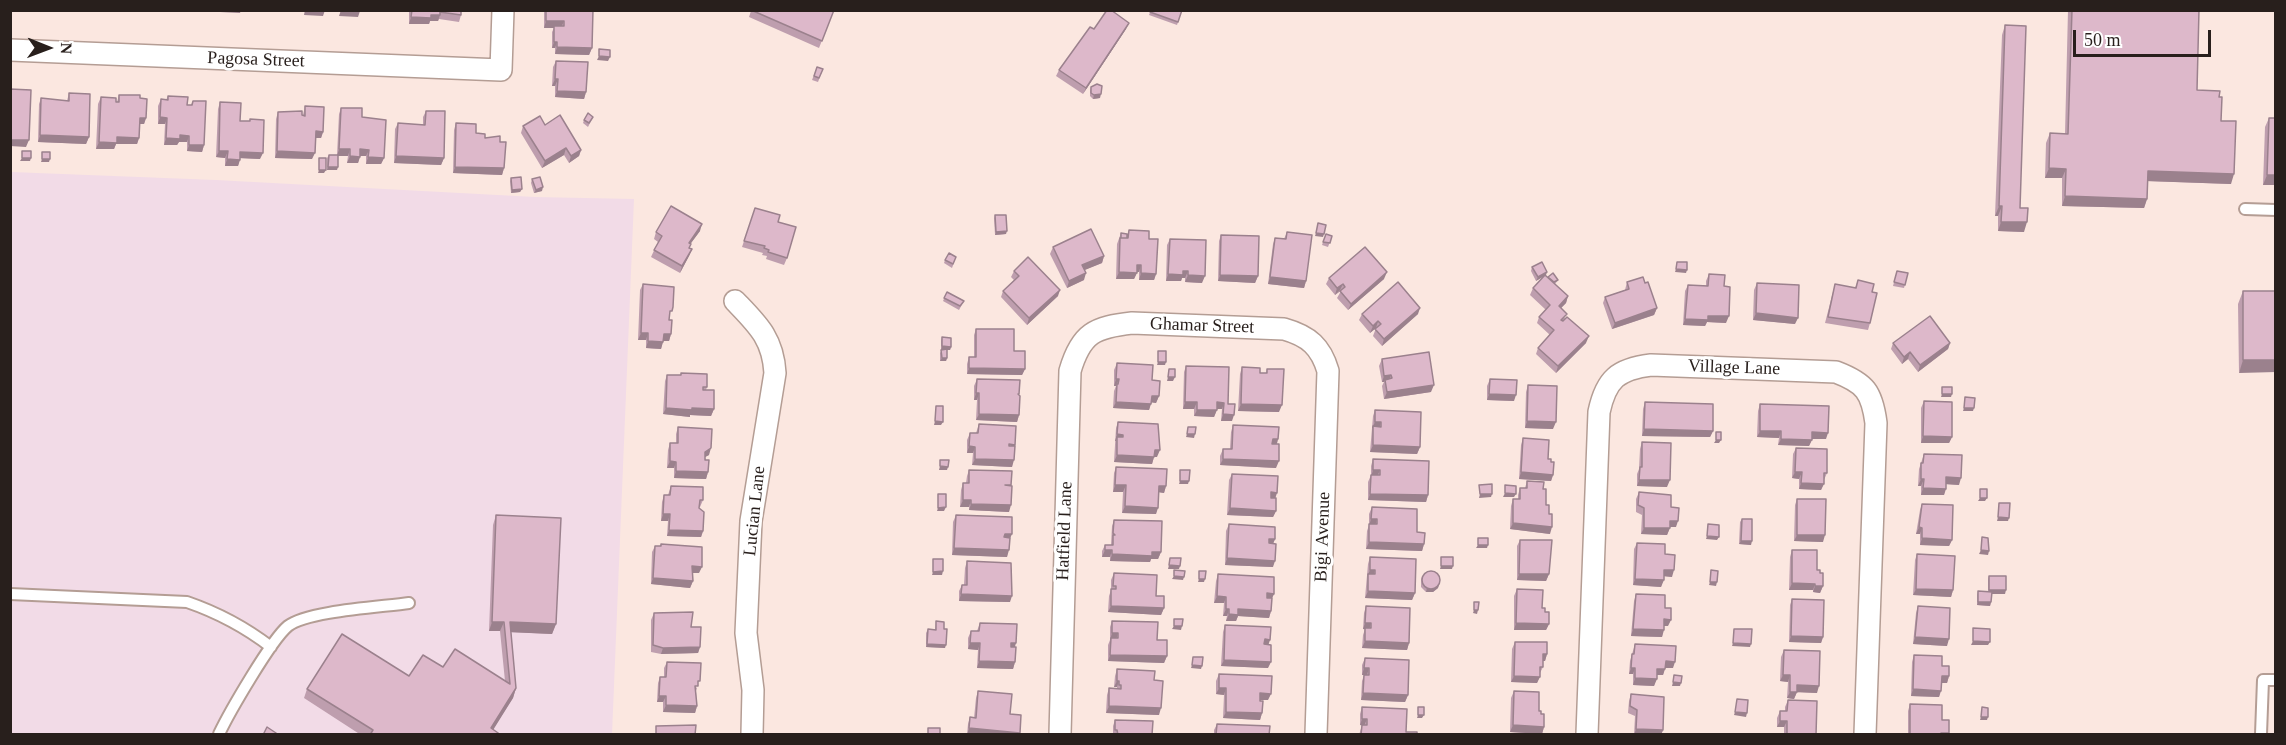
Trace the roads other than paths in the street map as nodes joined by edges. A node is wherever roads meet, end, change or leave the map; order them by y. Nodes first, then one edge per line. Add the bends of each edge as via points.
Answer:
1 (503, 10) edge
2 (10, 50) edge
3 (2244, 209) dead end
4 (2276, 210) edge
5 (735, 301) dead end
6 (1089, 334) joint
7 (1314, 342) joint
8 (10, 594) edge
9 (409, 603) dead end
10 (271, 647) junction
11 (2276, 680) edge
12 (219, 735) edge
13 (752, 735) edge
14 (1060, 735) edge
15 (1316, 735) edge
16 (1587, 735) edge
17 (1864, 735) edge
18 (2261, 735) edge

1 - 2 street, Pagosa Street via 501,70
3 - 4 lane
5 - 13 street, Lucian Lane via 765,334 775,373 751,521 746,633 753,690
6 - 7 street, Ghamar Street via 1109,325 1132,323 1284,329
6 - 14 street, Hatfield Lane via 1076,351 1070,371
7 - 15 street, Bigi Avenue via 1328,371
8 - 10 lane via 187,602 245,627
9 - 10 lane via 307,617 288,626
10 - 12 lane
11 - 18 lane via 2263,680
16 - 17 street, Village Lane via 1599,412 1603,393 1614,377 1631,367 1651,365 1836,372 1867,390 1876,423

